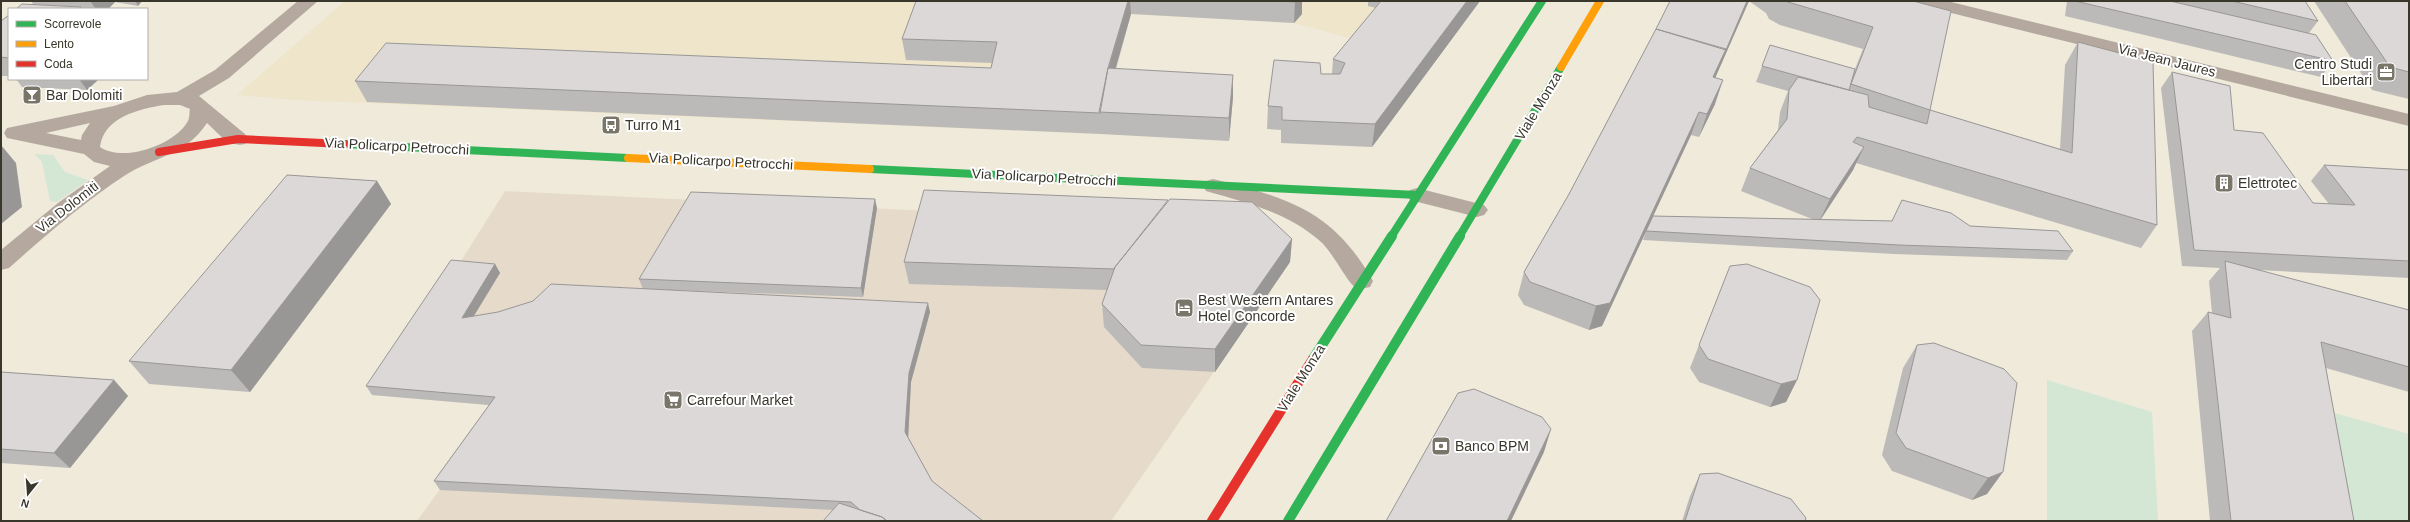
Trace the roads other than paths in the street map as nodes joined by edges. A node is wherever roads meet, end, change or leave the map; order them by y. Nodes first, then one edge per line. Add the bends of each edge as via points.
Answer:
1 (309, 1) edge
2 (1542, 1) edge
3 (1600, 1) edge
4 (1926, 1) edge
5 (192, 102) junction
6 (122, 110) junction
7 (2409, 120) edge
8 (8, 132) edge
9 (238, 139) junction
10 (90, 149) junction
11 (159, 152) junction
12 (138, 159) junction
13 (1204, 184) junction
14 (1417, 195) junction
15 (1477, 210) junction
16 (1, 262) edge
17 (1362, 281) junction
18 (1212, 521) edge
19 (1288, 521) edge

1 - 5 street
2 - 14 main road, Viale Monza
3 - 15 main road, Viale Monza
4 - 7 street, Via Jean Jaures
5 - 6 street via 154,99
5 - 9 street
5 - 11 street, Via Dolomiti via 200,119 196,127 178,143
6 - 8 street
6 - 10 street via 98,127 89,142
8 - 10 street
9 - 11 main road, Via Policarpo Petrocchi
9 - 13 main road, Via Policarpo Petrocchi
10 - 12 street, Via Dolomiti via 102,159
11 - 12 street, Via Dolomiti
12 - 16 street, Via Dolomiti via 55,215
13 - 14 main road, Via Policarpo Petrocchi
13 - 17 street, Via Policarpo Petrocchi via 1256,198 1307,220 1332,239
14 - 15 street
14 - 17 main road, Viale Monza
15 - 19 main road, Viale Monza
17 - 18 main road, Viale Monza

